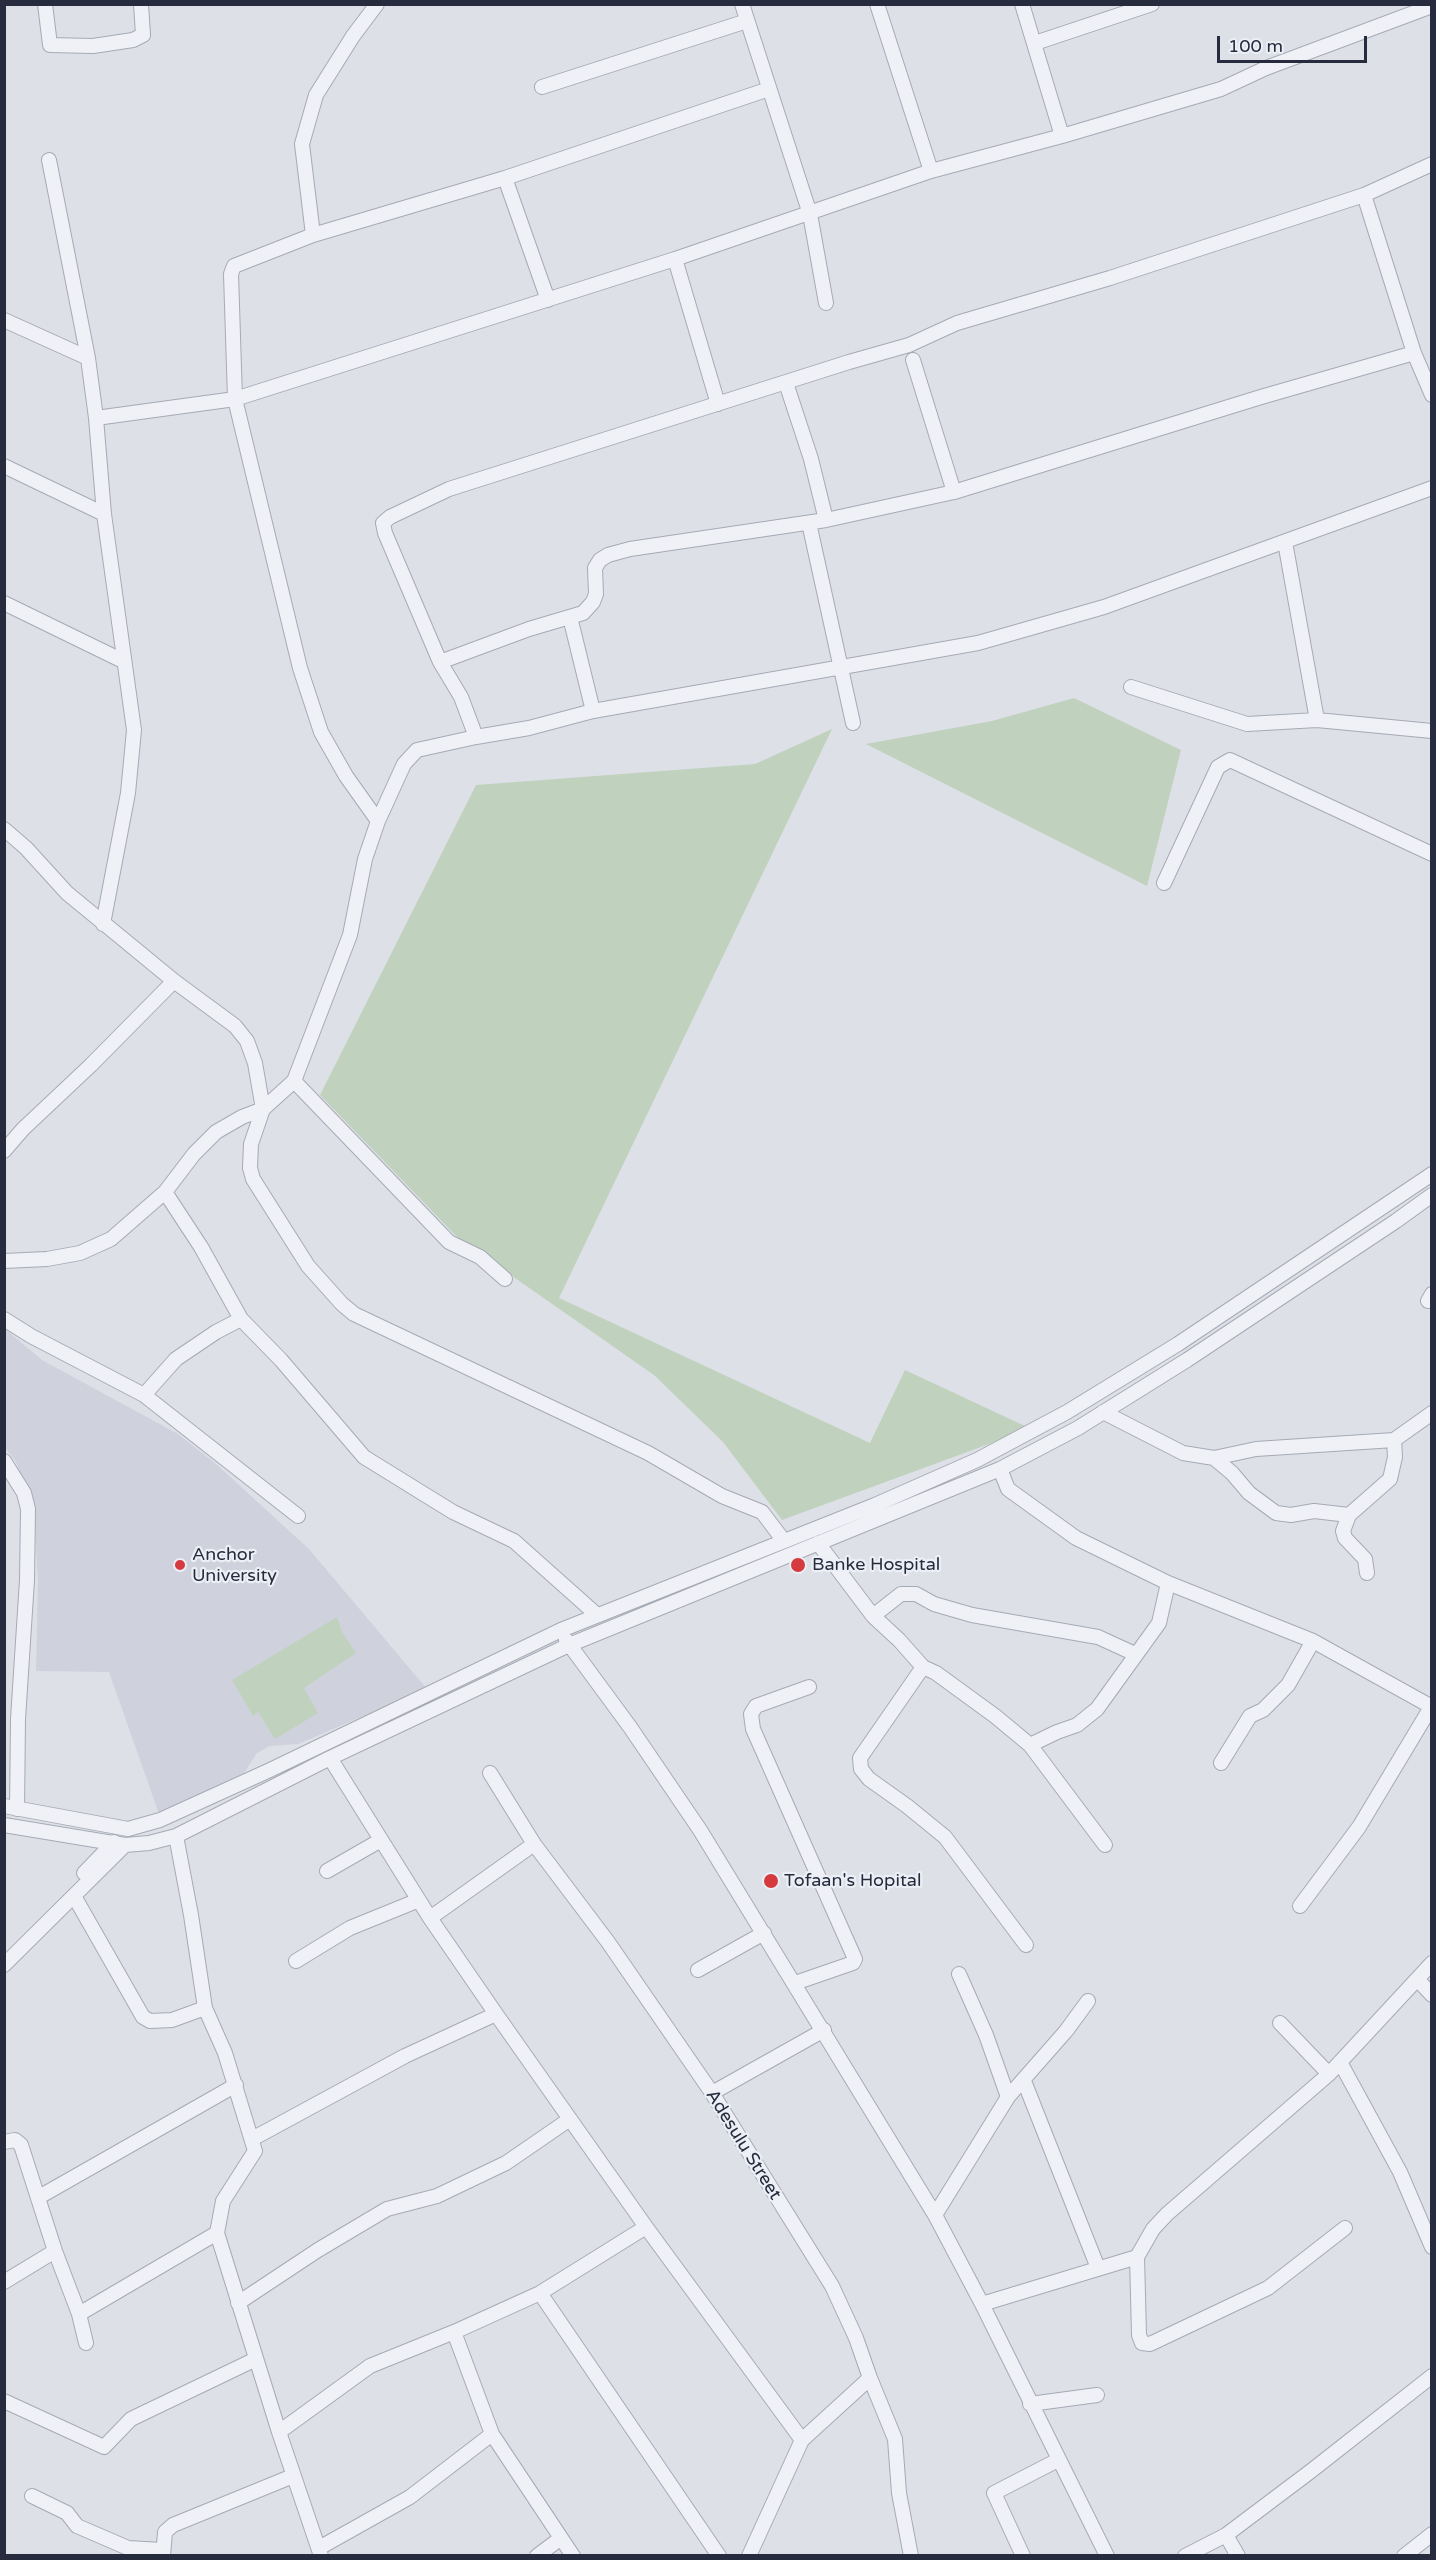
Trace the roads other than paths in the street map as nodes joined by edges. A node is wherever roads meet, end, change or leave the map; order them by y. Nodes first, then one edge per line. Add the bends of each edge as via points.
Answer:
1 (45, 4) edge
2 (141, 4) edge
3 (376, 4) edge
4 (742, 4) edge
5 (877, 4) edge
6 (1022, 4) edge
7 (1152, 4) edge
8 (1431, 6) edge
9 (747, 21) junction
10 (1035, 43) junction
11 (542, 87) dead end
12 (769, 89) junction
13 (1062, 136) junction
14 (49, 160) dead end
15 (1431, 164) edge
16 (931, 171) junction
17 (505, 178) junction
18 (1364, 195) junction
19 (810, 214) junction
20 (313, 235) junction
21 (675, 259) junction
22 (548, 300) junction
23 (826, 303) dead end
24 (4, 320) edge
25 (1414, 354) junction
26 (88, 358) junction
27 (913, 360) dead end
28 (786, 383) junction
29 (1431, 395) edge
30 (235, 399) junction
31 (718, 404) junction
32 (96, 418) junction
33 (4, 466) edge
34 (1431, 488) edge
35 (954, 492) junction
36 (104, 514) junction
37 (826, 520) junction
38 (809, 522) junction
39 (1285, 542) junction
40 (4, 603) edge
41 (570, 617) junction
42 (123, 661) junction
43 (440, 662) junction
44 (840, 667) junction
45 (1131, 687) dead end
46 (593, 711) junction
47 (1317, 720) junction
48 (853, 723) dead end
49 (1431, 731) edge
50 (476, 736) junction
51 (378, 822) junction
52 (4, 829) edge
53 (1431, 854) edge
54 (1164, 883) dead end
55 (103, 924) junction
56 (174, 981) junction
57 (294, 1081) junction
58 (263, 1109) junction
59 (4, 1151) edge
60 (1431, 1174) edge
61 (165, 1192) junction
62 (1431, 1195) edge
63 (4, 1261) edge
64 (505, 1279) dead end
65 (4, 1319) edge
66 (241, 1319) junction
67 (144, 1395) junction
68 (1103, 1412) junction
69 (1431, 1413) edge
70 (1394, 1440) junction
71 (1214, 1458) junction
72 (4, 1461) edge
73 (1000, 1469) junction
74 (1349, 1515) junction
75 (298, 1516) dead end
76 (784, 1540) junction
77 (818, 1543) junction
78 (1367, 1573) dead end
79 (1167, 1583) junction
80 (597, 1615) junction
81 (873, 1616) junction
82 (561, 1630) junction
83 (1313, 1641) junction
84 (569, 1645) junction
85 (1135, 1654) junction
86 (923, 1667) junction
87 (809, 1687) dead end
88 (20, 1691) junction
89 (4, 1693) edge
90 (1431, 1707) edge
91 (1030, 1745) junction
92 (330, 1758) junction
93 (1221, 1763) dead end
94 (490, 1773) dead end
95 (11, 1807) edge
96 (4, 1825) edge
97 (176, 1836) junction
98 (381, 1840) junction
99 (119, 1843) junction
100 (534, 1844) junction
101 (1105, 1845) dead end
102 (327, 1871) dead end
103 (74, 1896) junction
104 (419, 1900) junction
105 (1300, 1906) dead end
106 (430, 1918) junction
107 (764, 1933) junction
108 (1026, 1946) dead end
109 (4, 1954) edge
110 (296, 1961) dead end
111 (1431, 1963) edge
112 (4, 1965) edge
113 (698, 1970) dead end
114 (959, 1974) dead end
115 (1417, 1979) junction
116 (795, 1983) junction
117 (1431, 1995) edge
118 (1088, 2001) dead end
119 (205, 2008) junction
120 (496, 2014) junction
121 (1280, 2023) dead end
122 (824, 2030) junction
123 (1340, 2062) junction
124 (1329, 2074) junction
125 (1024, 2081) junction
126 (236, 2085) junction
127 (712, 2093) junction
128 (1008, 2097) junction
129 (570, 2119) junction
130 (252, 2139) junction
131 (4, 2142) edge
132 (39, 2197) junction
133 (935, 2215) junction
134 (646, 2227) junction
135 (1345, 2228) dead end
136 (217, 2233) junction
137 (1431, 2247) edge
138 (56, 2251) junction
139 (1137, 2257) junction
140 (1098, 2268) junction
141 (4, 2282) edge
142 (540, 2293) junction
143 (238, 2303) junction
144 (982, 2304) junction
145 (79, 2314) junction
146 (454, 2332) junction
147 (86, 2343) dead end
148 (256, 2359) junction
149 (1431, 2376) edge
150 (870, 2378) junction
151 (1098, 2395) dead end
152 (4, 2401) edge
153 (1030, 2404) junction
154 (279, 2432) junction
155 (492, 2434) junction
156 (802, 2440) junction
157 (1058, 2460) junction
158 (294, 2476) junction
159 (32, 2496) dead end
160 (1431, 2534) edge
161 (1226, 2535) junction
162 (561, 2538) junction
163 (320, 2552) edge
164 (162, 2553) edge
165 (537, 2556) edge
166 (573, 2556) edge
167 (719, 2556) edge
168 (749, 2556) edge
169 (911, 2556) edge
170 (1023, 2556) edge
171 (1107, 2556) edge
172 (1185, 2556) edge
173 (1238, 2556) edge
174 (1404, 2556) edge

1 - 2 street via 50,45 93,46 143,35
3 - 20 street via 316,95 302,144
4 - 9 street
5 - 16 street
6 - 10 street
7 - 10 street
8 - 13 street via 1221,89
9 - 11 street
9 - 12 street
10 - 13 street
12 - 17 street
12 - 19 street
13 - 16 street
14 - 26 street
15 - 18 street
16 - 19 street
17 - 20 street
17 - 22 street
18 - 25 street
18 - 28 street via 1110,278 1007,306 909,345
19 - 21 street
19 - 23 street
20 - 30 street via 234,266 231,274
21 - 22 street
21 - 31 street
22 - 30 street
24 - 26 street
25 - 29 street
25 - 35 street via 1260,397
26 - 32 street
27 - 35 street
28 - 31 street
28 - 37 street
30 - 32 street
30 - 51 street via 300,668 321,732
31 - 43 street via 449,489 386,520 384,533
32 - 36 street
33 - 36 street
34 - 39 street
35 - 37 street
36 - 42 street
37 - 38 street
38 - 41 street via 608,555 595,568 593,602 583,613
38 - 44 street
39 - 44 street via 1030,630
39 - 47 street
40 - 42 street
41 - 43 street
41 - 46 street
42 - 55 street via 134,730 128,793
43 - 50 street via 461,697
44 - 46 street
44 - 48 street
45 - 47 street via 1247,724
46 - 50 street via 529,728
47 - 49 street
50 - 51 street via 411,754
51 - 57 street via 365,859 350,935
52 - 55 street
53 - 54 street via 1230,760 1218,767
55 - 56 street
56 - 58 street via 235,1026 247,1041
56 - 59 street
57 - 58 street
57 - 64 street via 449,1242 480,1257
58 - 61 street via 216,1132
58 - 76 street via 251,1144 253,1179 308,1266 354,1314 648,1453 722,1496 762,1512
60 - 76 street via 1178,1344 1066,1412 977,1460 875,1506
61 - 63 street via 111,1239 80,1254
61 - 66 street
62 - 68 street via 1269,1306
65 - 67 street
66 - 67 street via 176,1359
66 - 80 street via 364,1457 453,1512 514,1541
67 - 75 street
68 - 71 street via 1184,1453
68 - 73 street
69 - 70 street
70 - 71 street via 1256,1449
70 - 74 street via 1390,1479
71 - 74 street via 1276,1513 1314,1511
72 - 88 street via 24,1493 28,1509
73 - 77 street
73 - 79 street via 1008,1490 1076,1538
74 - 78 street via 1343,1531 1345,1538 1365,1559
76 - 80 street
77 - 81 street
77 - 84 street
79 - 83 street
79 - 85 street via 1159,1623
80 - 82 street
81 - 85 street via 901,1594 916,1594 934,1604 972,1615 1098,1637
81 - 86 street
82 - 84 street
82 - 95 street via 160,1820 128,1829
83 - 90 street
83 - 93 street via 1288,1685 1263,1710 1250,1716
84 - 92 street
84 - 107 street via 700,1830
85 - 91 street via 1097,1709 1077,1725
86 - 91 street
86 - 108 street via 860,1758 861,1769 945,1838
87 - 116 street via 756,1706 751,1714 753,1729 855,1959
88 - 89 street
88 - 95 street
90 - 105 street via 1359,1827
91 - 101 street
92 - 97 street
92 - 98 street
94 - 100 street, Adesulu Street
96 - 99 street
97 - 99 street via 149,1843
97 - 119 street
98 - 102 street
98 - 104 street
99 - 103 street
99 - 109 street
100 - 106 street
100 - 127 street, Adesulu Street via 608,1942
103 - 112 street
103 - 119 street via 143,2017 150,2021 172,2020
104 - 106 street
104 - 110 street via 350,1928
106 - 120 street
107 - 113 street
107 - 116 street
111 - 115 street
114 - 128 street
115 - 117 street
115 - 123 street
116 - 122 street
118 - 125 street
119 - 126 street
120 - 129 street
120 - 130 street via 405,2056
121 - 124 street
122 - 127 street
122 - 133 street
123 - 124 street
123 - 137 street via 1400,2172
124 - 139 street via 1167,2214
125 - 128 street
125 - 140 street
126 - 130 street
126 - 132 street
127 - 150 street, Adesulu Street via 832,2286
128 - 133 street
129 - 134 street
129 - 143 street via 506,2163 437,2196 387,2209
130 - 136 street via 255,2154 224,2201
131 - 132 street via 15,2140 21,2145
132 - 138 street
133 - 144 street
134 - 142 street
134 - 156 street
135 - 139 street via 1268,2288 1150,2344 1142,2343 1139,2335
136 - 143 street
136 - 145 street
138 - 141 street
138 - 145 street
139 - 140 street
140 - 144 street
142 - 146 street
142 - 167 street
143 - 148 street
144 - 153 street
145 - 147 street
146 - 154 street via 370,2366
146 - 155 street
148 - 152 street via 131,2419 104,2447
148 - 154 street
149 - 161 street
150 - 156 street
150 - 169 street, Adesulu Street via 895,2439 899,2493
151 - 153 street
153 - 157 street
154 - 158 street
155 - 162 street
155 - 163 street via 410,2497
156 - 168 street
157 - 170 street via 994,2493
157 - 171 street
158 - 163 street
158 - 164 street via 173,2525 165,2532
159 - 164 street via 68,2513 77,2526 128,2548
160 - 174 street
161 - 172 street
161 - 173 street
162 - 165 street
162 - 166 street

